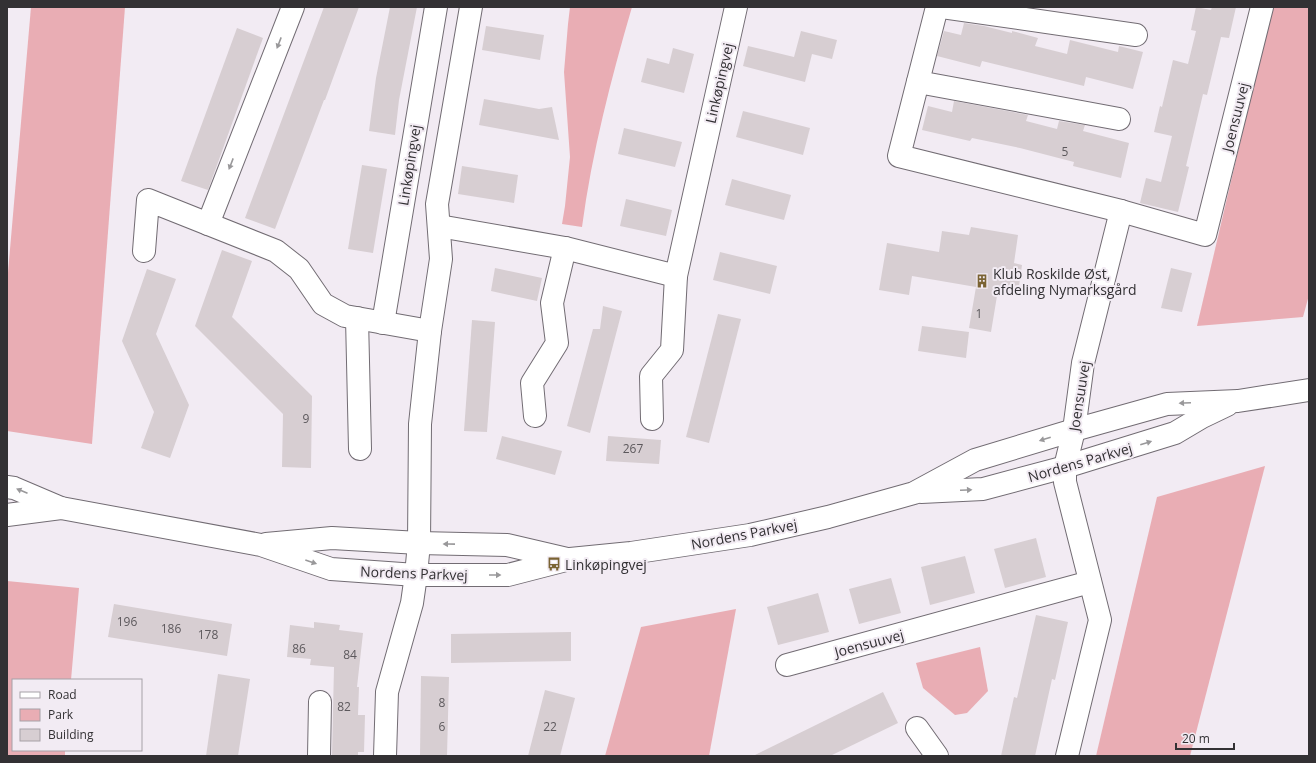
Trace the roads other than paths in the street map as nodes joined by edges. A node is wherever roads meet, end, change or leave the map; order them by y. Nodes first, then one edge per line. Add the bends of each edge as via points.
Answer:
1 (293, 7) edge
2 (436, 7) edge
3 (471, 7) edge
4 (736, 7) edge
5 (937, 7) edge
6 (942, 7) edge
7 (1262, 7) edge
8 (1136, 35) dead end
9 (918, 82) junction
10 (1119, 119) dead end
11 (1121, 211) junction
12 (208, 224) junction
13 (439, 226) junction
14 (565, 248) junction
15 (144, 252) dead end
16 (676, 276) junction
17 (357, 318) junction
18 (383, 323) junction
19 (430, 331) junction
20 (1309, 390) edge
21 (1238, 401) junction
22 (535, 416) dead end
23 (652, 420) dead end
24 (1074, 430) junction
25 (360, 449) dead end
26 (1065, 467) junction
27 (7, 486) edge
28 (914, 493) junction
29 (61, 508) junction
30 (7, 516) edge
31 (418, 543) junction
32 (261, 545) junction
33 (570, 560) junction
34 (416, 575) junction
35 (1090, 582) junction
36 (787, 665) dead end
37 (320, 702) dead end
38 (917, 728) dead end
39 (319, 756) edge
40 (385, 756) edge
41 (937, 756) edge
42 (1066, 756) edge

1 -> 12 street
2 - 18 street, Linkøpingvej
3 - 13 street via 437,204
4 - 16 street, Linkøpingvej
5 - 9 street, Joensuuvej
6 - 8 street
7 - 11 street, Joensuuvej via 1205,235
9 - 10 street
9 - 11 street, Joensuuvej via 899,156
11 - 24 street, Joensuuvej via 1083,363
12 - 15 street via 148,200
12 - 17 street via 276,251 299,269 323,304 345,316
13 - 14 street
13 - 19 street via 441,259
14 - 16 street
14 - 22 street via 552,303 557,343 532,383
16 - 23 street, Linkøpingvej via 672,350 651,376
17 - 18 street
17 - 25 street
18 - 19 street
19 - 31 street via 420,424
20 - 21 street, Nordens Parkvej
21 -> 24 street, Nordens Parkvej via 1167,404
26 -> 21 street, Nordens Parkvej via 1175,433 1202,417
24 - 26 street, Joensuuvej
24 -> 28 street, Nordens Parkvej via 975,460
28 -> 26 street, Nordens Parkvej via 984,489
26 - 35 street, Joensuuvej via 1064,482
29 -> 27 street, Nordens Parkvej
28 - 33 street, Nordens Parkvej via 750,535
29 - 30 street, Nordens Parkvej
29 - 32 street, Nordens Parkvej
31 - 32 street, Nordens Parkvej via 332,538
33 -> 31 street, Nordens Parkvej via 508,545
31 - 34 street
32 -> 34 street, Nordens Parkvej via 331,569
34 -> 33 street, Nordens Parkvej via 508,576
34 - 40 street via 412,603 387,692
35 - 36 street, Joensuuvej
35 - 42 street, Joensuuvej via 1100,620
37 - 39 street
38 - 41 street

